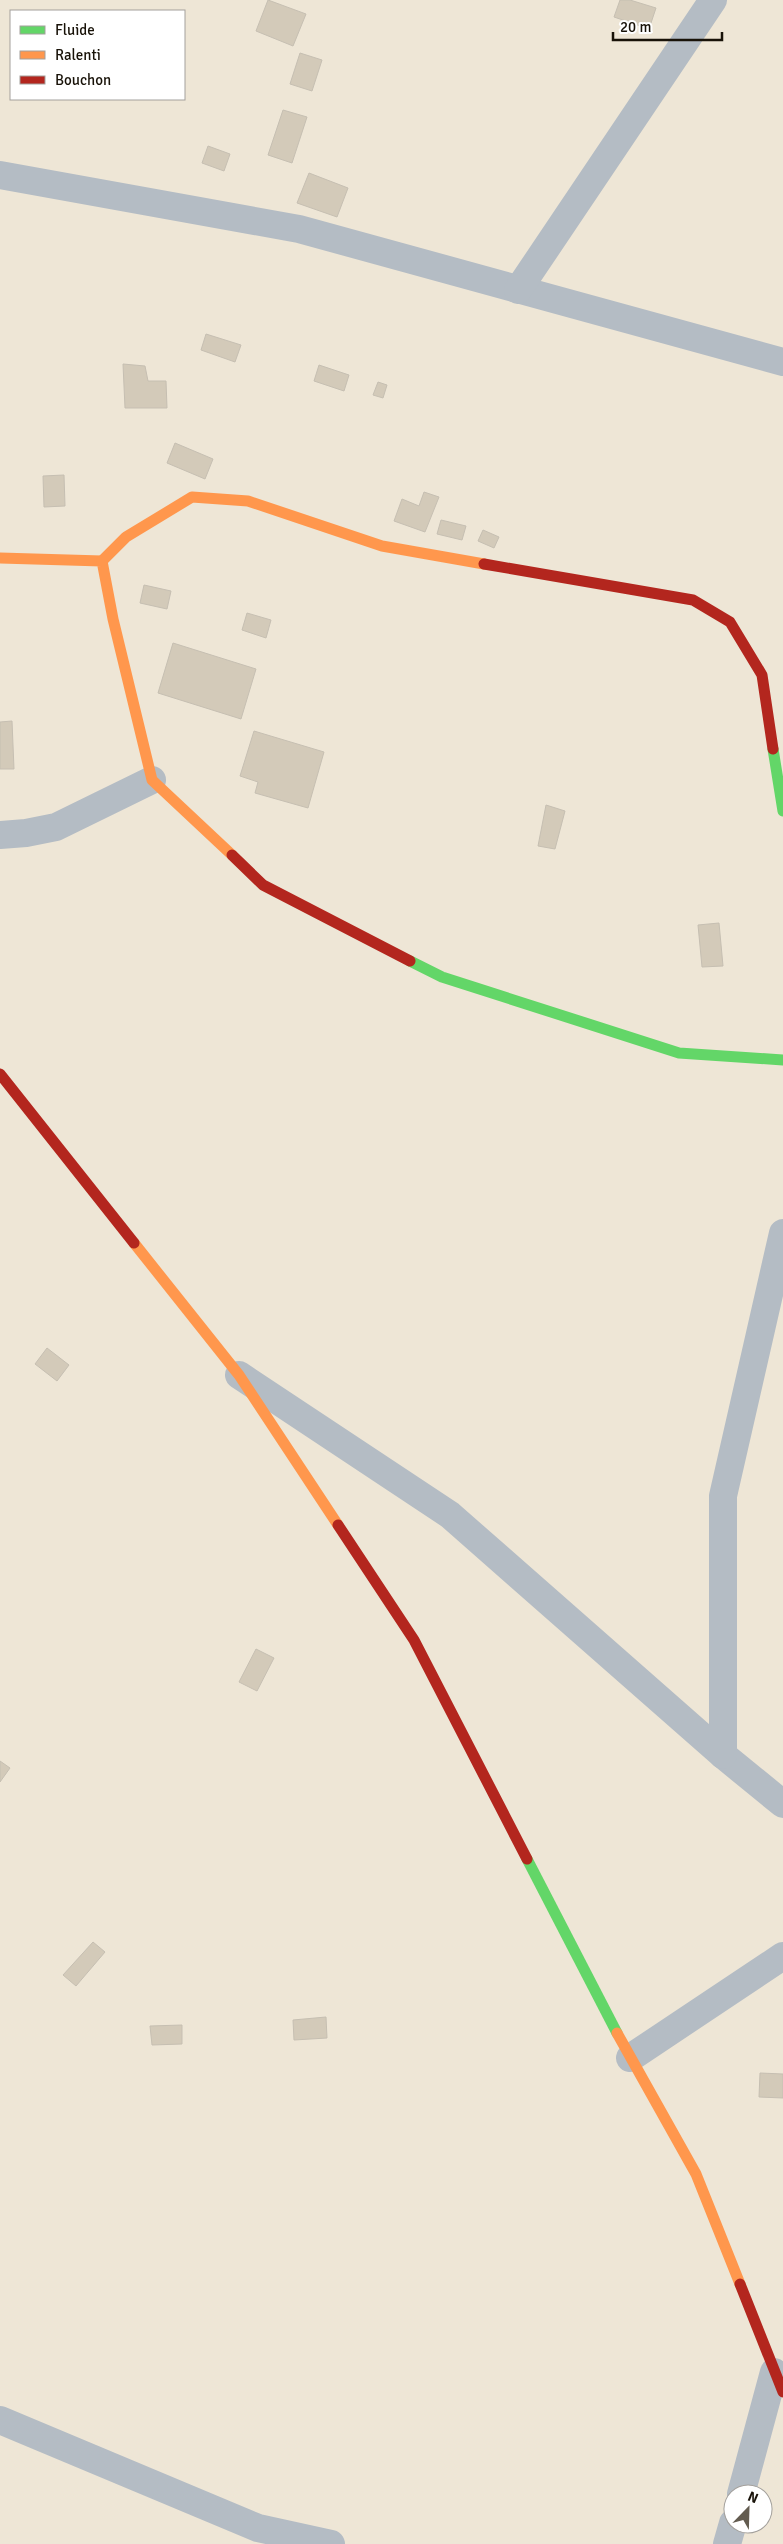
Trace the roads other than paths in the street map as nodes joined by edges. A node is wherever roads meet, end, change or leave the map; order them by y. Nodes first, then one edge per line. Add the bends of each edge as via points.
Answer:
1 (714, 0) edge
2 (0, 175) edge
3 (518, 290) junction
4 (783, 362) edge
5 (0, 558) edge
6 (102, 561) junction
7 (152, 780) junction
8 (783, 811) edge
9 (0, 835) edge
10 (783, 1060) edge
11 (0, 1074) edge
12 (783, 1233) edge
13 (239, 1375) junction
14 (724, 1754) junction
15 (783, 1804) edge
16 (783, 1956) edge
17 (630, 2058) junction
18 (778, 2382) edge
19 (0, 2420) edge
20 (744, 2484) edge
21 (331, 2544) edge

1 - 3 street
2 - 3 street via 299,230
3 - 4 street
5 - 6 street
6 - 7 street
6 - 8 street via 126,537 192,497 248,501 382,546 693,600 730,622 762,675
7 - 9 street via 56,827 26,834
7 - 10 street via 263,886 442,976 679,1053
11 - 13 street
12 - 14 street via 723,1496
13 - 14 street via 450,1515
13 - 17 street via 414,1640
14 - 15 street
16 - 17 street
17 - 18 street via 696,2174
18 - 20 street
19 - 21 street via 258,2528

